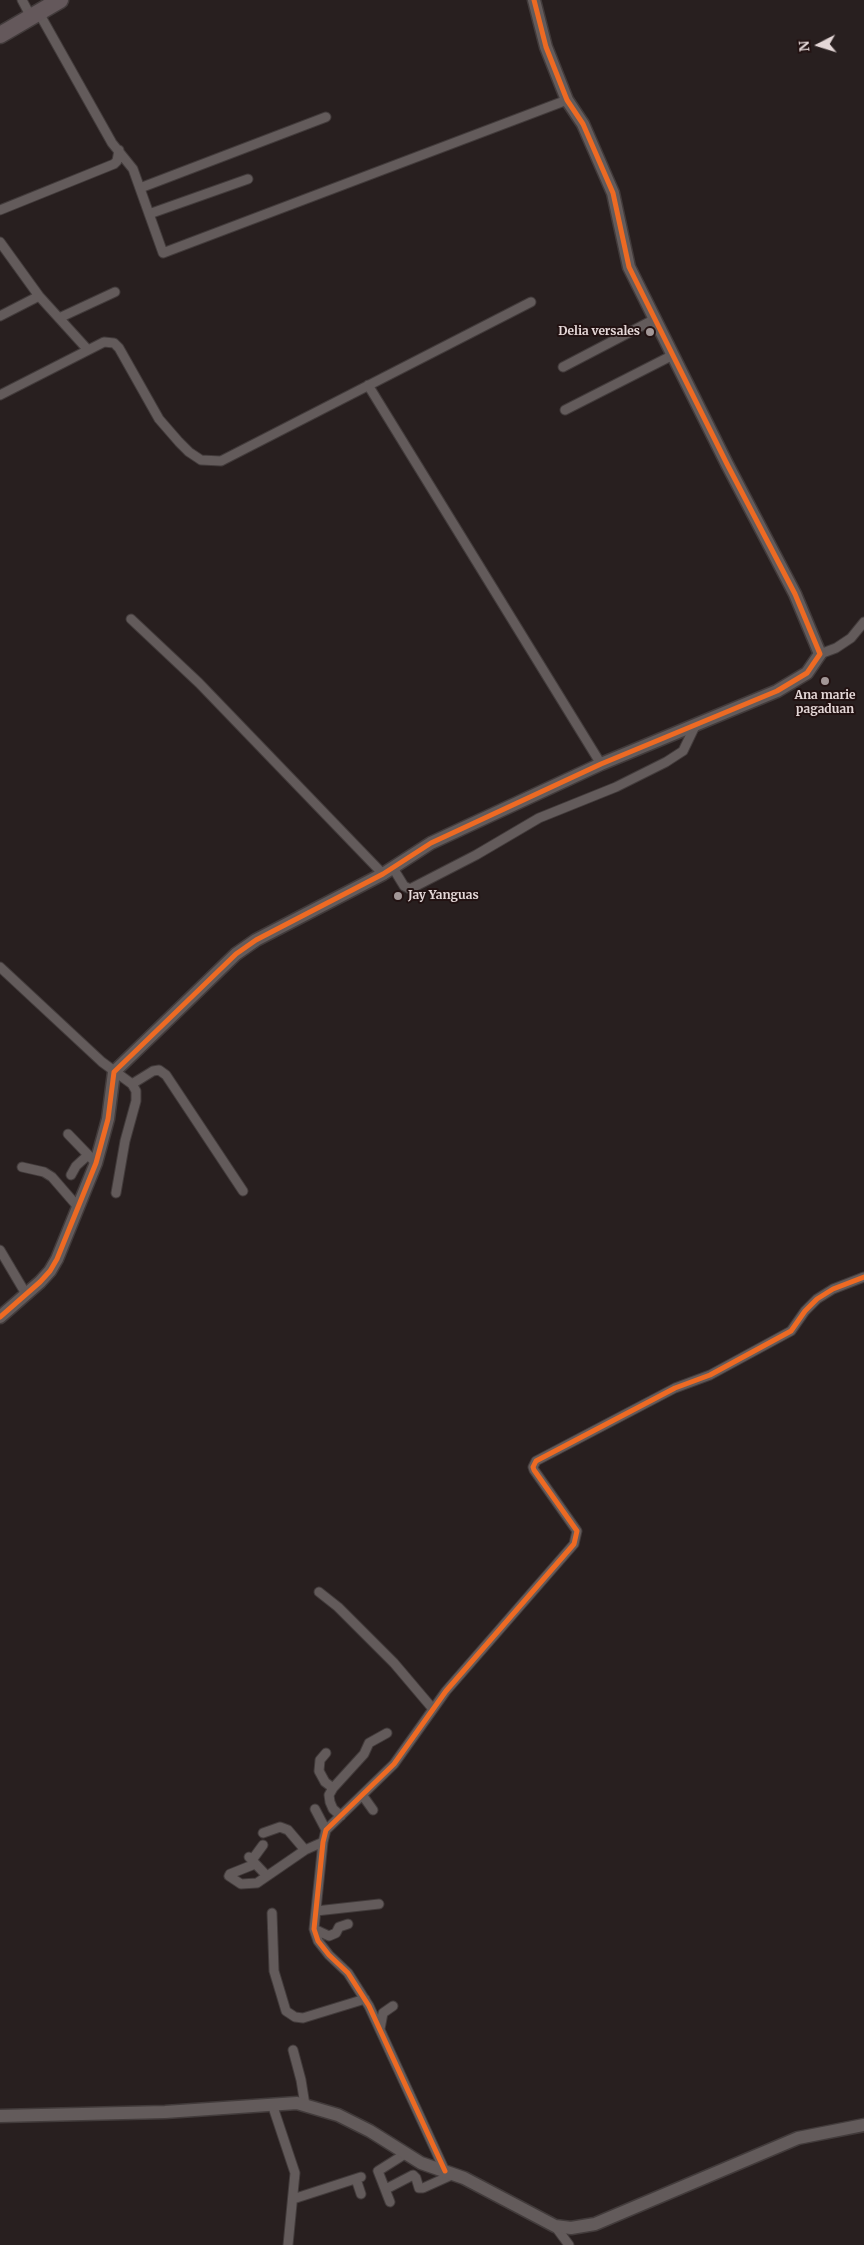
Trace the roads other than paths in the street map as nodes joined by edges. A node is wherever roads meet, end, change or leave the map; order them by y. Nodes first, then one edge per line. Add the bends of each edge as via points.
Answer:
1 (22, 0) edge
2 (60, 0) edge
3 (534, 0) edge
4 (35, 15) junction
5 (0, 35) edge
6 (567, 100) junction
7 (326, 117) dead end
8 (119, 150) junction
9 (248, 179) dead end
10 (140, 188) junction
11 (0, 210) edge
12 (149, 214) junction
13 (0, 242) edge
14 (115, 292) dead end
15 (39, 296) junction
16 (531, 302) dead end
17 (0, 316) edge
18 (59, 318) junction
19 (655, 319) junction
20 (88, 350) junction
21 (673, 355) junction
22 (563, 367) dead end
23 (368, 385) junction
24 (0, 395) edge
25 (565, 410) dead end
26 (131, 619) dead end
27 (864, 622) edge
28 (820, 654) junction
29 (696, 724) junction
30 (601, 764) junction
31 (388, 871) junction
32 (0, 967) edge
33 (114, 1072) junction
34 (132, 1084) junction
35 (68, 1134) dead end
36 (92, 1159) junction
37 (22, 1167) dead end
38 (71, 1175) dead end
39 (243, 1191) dead end
40 (116, 1193) dead end
41 (78, 1207) junction
42 (0, 1250) edge
43 (864, 1277) edge
44 (26, 1294) junction
45 (1, 1314) edge
46 (319, 1592) dead end
47 (433, 1708) junction
48 (387, 1733) dead end
49 (326, 1753) dead end
50 (333, 1788) junction
51 (363, 1796) junction
52 (314, 1809) dead end
53 (373, 1810) dead end
54 (340, 1816) junction
55 (326, 1830) junction
56 (262, 1833) dead end
57 (323, 1842) junction
58 (263, 1845) dead end
59 (305, 1850) junction
60 (252, 1860) junction
61 (266, 1876) junction
62 (378, 1904) dead end
63 (316, 1911) junction
64 (272, 1912) dead end
65 (348, 1924) dead end
66 (314, 1929) junction
67 (365, 1998) junction
68 (393, 2006) dead end
69 (380, 2029) junction
70 (293, 2050) dead end
71 (272, 2104) junction
72 (305, 2105) junction
73 (0, 2116) edge
74 (864, 2125) edge
75 (405, 2154) junction
76 (450, 2173) junction
77 (386, 2189) junction
78 (361, 2194) dead end
79 (293, 2199) junction
80 (390, 2202) dead end
81 (555, 2226) junction
82 (288, 2245) edge
83 (569, 2245) edge

1 - 4 street
2 - 4 highway
3 - 6 street via 546,47
4 - 5 highway
4 - 8 street
6 - 12 street via 168,254 161,251
6 - 19 street via 583,124 613,194 629,266
7 - 10 street
8 - 10 street via 134,169
8 - 11 street via 114,164
9 - 12 street
10 - 12 street
13 - 15 street
14 - 18 street
15 - 17 street
15 - 18 street
16 - 23 street
18 - 20 street
19 - 21 street
19 - 22 street
20 - 23 street via 104,342 114,342 159,419 189,452 212,462 230,458
20 - 24 street
21 - 25 street
21 - 28 street via 795,594
23 - 30 street
26 - 31 street
27 - 28 street via 851,638
28 - 29 street via 808,673 777,691
29 - 30 street
29 - 31 street via 684,751 666,762 616,787 539,818 410,889
30 - 31 street via 430,843
31 - 33 street via 236,954
32 - 33 street
33 - 34 street
33 - 36 street via 108,1118
34 - 39 street via 153,1071 159,1070 166,1075
34 - 40 street via 136,1101
35 - 36 street
36 - 38 street via 76,1166
36 - 41 street
37 - 41 street via 52,1177
41 - 44 street via 50,1271
42 - 44 street
43 - 47 street via 817,1299 792,1331 536,1461 534,1470 574,1526 577,1540
44 - 45 street
46 - 47 street via 394,1663
47 - 51 street via 394,1764
48 - 50 street via 368,1743 364,1754
49 - 50 street via 320,1760 319,1772
50 - 54 street via 330,1802
51 - 53 street
51 - 54 street
52 - 55 street
54 - 55 street
55 - 57 street
56 - 59 street via 280,1828 288,1830
57 - 59 street
57 - 63 street
58 - 60 street
59 - 61 street
60 - 61 street
60 - 61 street via 229,1876 235,1882 249,1884
62 - 63 street
63 - 66 street
64 - 67 street via 274,1971 286,2011 303,2018
65 - 66 street via 338,1927 336,1933 329,1936
66 - 67 street via 318,1941 348,1973
67 - 69 street
68 - 69 street via 383,2013
69 - 76 street
70 - 72 street
71 - 72 street
71 - 73 street via 165,2112
71 - 79 street via 295,2173
72 - 75 street via 338,2115
74 - 81 street via 790,2141 595,2224 571,2228
75 - 76 street
75 - 77 street via 379,2170
76 - 77 street via 423,2188 419,2188 413,2175
76 - 81 street
77 - 80 street
78 - 79 street via 359,2178
79 - 82 street
81 - 83 street

